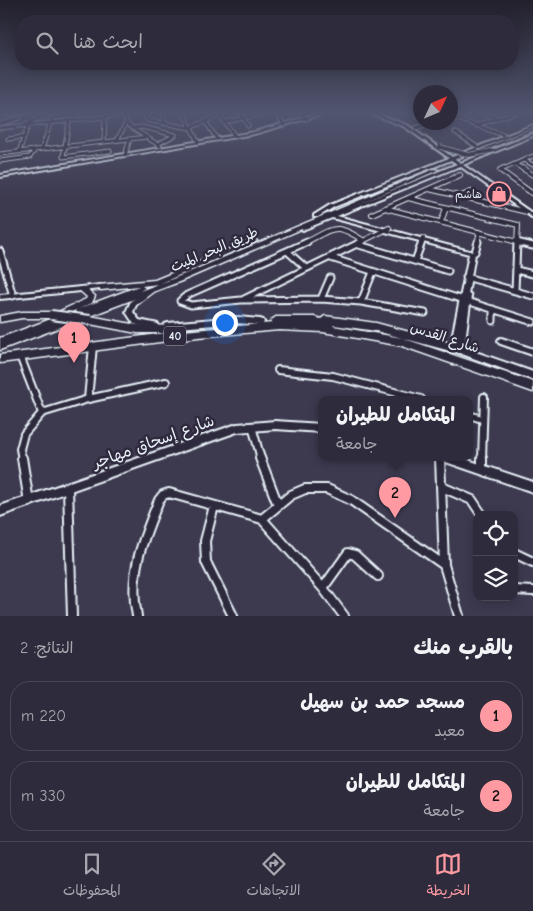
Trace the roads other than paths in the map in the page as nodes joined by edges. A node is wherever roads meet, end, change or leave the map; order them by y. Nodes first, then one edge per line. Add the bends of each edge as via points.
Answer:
1 (23, 141) edge
2 (45, 141) edge
3 (66, 141) edge
4 (113, 141) edge
5 (129, 141) edge
6 (152, 141) edge
7 (167, 141) edge
8 (195, 141) edge
9 (430, 141) edge
10 (431, 141) edge
11 (468, 141) edge
12 (489, 141) edge
13 (496, 141) edge
14 (506, 141) edge
15 (511, 141) edge
16 (515, 141) edge
17 (104, 142) joint
18 (158, 144) junction
19 (65, 146) junction
20 (476, 146) junction
21 (162, 148) junction
22 (42, 149) junction
23 (35, 150) junction
24 (110, 151) dead end
25 (481, 151) tunnel mouth
26 (498, 151) junction
27 (19, 152) junction
28 (446, 152) junction
29 (0, 154) edge
30 (465, 154) junction
31 (125, 155) junction
32 (533, 156) edge
33 (454, 158) junction
34 (524, 160) junction
35 (0, 161) edge
36 (515, 164) junction
37 (533, 165) edge
38 (438, 166) junction
39 (466, 166) junction
40 (451, 167) junction
41 (460, 175) dead end
42 (0, 176) edge
43 (533, 176) edge
44 (429, 189) junction
45 (471, 192) dead end
46 (533, 194) edge
47 (461, 196) junction
48 (408, 198) junction
49 (385, 208) junction
50 (446, 208) junction
51 (344, 211) junction
52 (527, 212) junction
53 (372, 214) dead end
54 (533, 216) edge
55 (330, 217) junction
56 (441, 222) junction
57 (388, 230) junction
58 (480, 232) junction
59 (422, 239) junction
60 (518, 242) junction
61 (361, 243) junction
62 (533, 246) edge
63 (0, 250) edge
64 (287, 251) junction
65 (473, 253) junction
66 (331, 258) junction
67 (415, 261) junction
68 (2, 264) edge
69 (306, 268) junction
70 (516, 270) junction
71 (448, 271) dead end
72 (372, 272) junction
73 (533, 274) edge
74 (330, 278) dead end
75 (469, 278) junction
76 (157, 282) junction
77 (101, 288) joint
78 (82, 289) junction
79 (515, 291) junction
80 (257, 292) junction
81 (13, 296) junction
82 (533, 296) edge
83 (0, 297) edge
84 (321, 299) junction
85 (242, 300) junction
86 (260, 300) junction
87 (465, 300) junction
88 (361, 302) junction
89 (102, 303) junction
90 (493, 310) junction
91 (96, 311) junction
92 (425, 313) dead end
93 (0, 319) edge
94 (314, 321) junction
95 (493, 321) dead end
96 (260, 322) junction
97 (533, 322) edge
98 (349, 329) junction
99 (0, 341) edge
100 (501, 341) dead end
101 (93, 346) junction
102 (0, 347) edge
103 (457, 349) junction
104 (533, 352) edge
105 (20, 355) junction
106 (0, 358) edge
107 (278, 370) dead end
108 (533, 376) edge
109 (533, 381) edge
110 (166, 382) dead end
111 (533, 387) edge
112 (411, 396) edge
113 (484, 396) dead end
114 (88, 399) junction
115 (42, 413) junction
116 (473, 416) edge
117 (482, 419) junction
118 (252, 426) junction
119 (318, 428) edge
120 (440, 461) edge
121 (460, 461) edge
122 (482, 467) junction
123 (442, 487) junction
124 (533, 487) edge
125 (68, 488) junction
126 (29, 502) junction
127 (278, 505) junction
128 (214, 506) junction
129 (0, 511) edge
130 (481, 511) edge
131 (262, 519) junction
132 (518, 555) edge
133 (533, 562) edge
134 (444, 565) junction
135 (378, 576) dead end
136 (323, 588) junction
137 (518, 590) edge
138 (533, 591) edge
139 (72, 616) edge
140 (137, 616) edge
141 (233, 616) edge
142 (344, 616) edge
143 (459, 616) edge

1 - 27 street
2 - 22 street
3 - 19 street
4 - 17 street
5 - 31 street
6 - 18 street
7 - 18 street
8 - 21 street
9 - 28 street
10 - 15 street, bridge via 440,147 468,155 490,151
11 - 20 street
12 - 20 street
13 - 30 street
14 - 25 main road
16 - 26 street
17 - 19 street
18 - 21 street
19 - 22 street
19 - 24 street via 63,157
20 - 28 street via 462,152
21 - 31 street
22 - 23 street
23 - 27 street
23 - 35 street via 30,157
26 - 30 street via 475,157
26 - 39 street
27 - 29 street
28 - 33 street
28 - 38 street
30 - 33 street
31 - 42 street
32 - 34 street
33 - 38 street
33 - 39 street
34 - 36 street
34 - 37 street
36 - 43 street
36 - 46 street via 500,171
38 - 40 street via 447,164
38 - 76 main road
38 - 91 main road, طريق البحر الميت via 185,276
39 - 40 street
39 - 40 street
39 - 52 street
40 - 51 street
41 - 44 street
44 - 47 street
44 - 48 street
45 - 47 street
47 - 52 street
48 - 49 street
48 - 50 street
49 - 53 street
49 - 56 street
50 - 56 street
50 - 60 street via 518,225
51 - 55 street
51 - 57 street via 349,217
52 - 54 street
55 - 57 street
55 - 96 street via 143,296 133,303 130,312 137,322 153,326 237,320
56 - 58 street
57 - 59 street
57 - 61 street
58 - 60 street
58 - 65 street
59 - 65 street
59 - 67 street
60 - 62 street
60 - 70 street
61 - 64 street via 342,227
61 - 66 street
61 - 67 street
63 - 68 street
64 - 69 street
64 - 85 street via 187,295 186,300 191,305
65 - 75 street
66 - 69 street
66 - 72 street
67 - 71 street
68 - 81 street
69 - 80 street
70 - 73 street
70 - 79 street
72 - 87 street
72 - 88 street
74 - 84 street
75 - 79 street
75 - 87 street
76 - 77 main road
76 - 89 main road
77 - 78 street
78 - 81 street
78 - 99 main road via 91,296 83,305
79 - 82 street
80 - 85 street
80 - 86 street
81 - 83 street
84 - 86 street
84 - 88 street
85 - 86 street
87 - 90 street
87 - 103 street
88 - 92 street
89 - 91 main road
89 - 99 main road
90 - 95 street
90 - 97 street
91 - 102 main road, طريق البحر الميت
93 - 96 highway, 40, bridge via 51,314 137,329 164,330
94 - 96 highway, 40
94 - 98 highway, 40
94 - 103 highway via 320,319 376,327
98 - 101 highway, 40 via 280,326
98 - 109 highway, شارع القدس / 40 via 419,342
98 - 111 highway, شارع القدس / 40 via 402,342
100 - 104 street
101 - 105 highway, 40
101 - 114 street
103 - 108 street
105 - 106 highway, 40
105 - 115 street
107 - 112 street via 341,376
110 - 114 street
113 - 117 street
114 - 115 street
115 - 126 street via 21,441
116 - 117 street
117 - 122 street
118 - 119 street, شارع إسحاق مهاجر
118 - 125 street, شارع إسحاق مهاجر via 214,434
118 - 127 street via 263,469
120 - 123 street
121 - 122 street
122 - 124 street
123 - 130 street via 472,500
123 - 134 street
125 - 126 street, شارع إسحاق مهاجر
125 - 139 street
126 - 129 street, شارع إسحاق مهاجر
127 - 131 street
127 - 134 street via 305,488 327,489 351,500
128 - 131 street
128 - 140 street via 169,493 159,500 134,565 133,596
128 - 141 street via 205,541 206,562
131 - 136 street
132 - 133 street
134 - 143 street
135 - 136 street via 355,555 348,553
136 - 142 street
137 - 138 street

